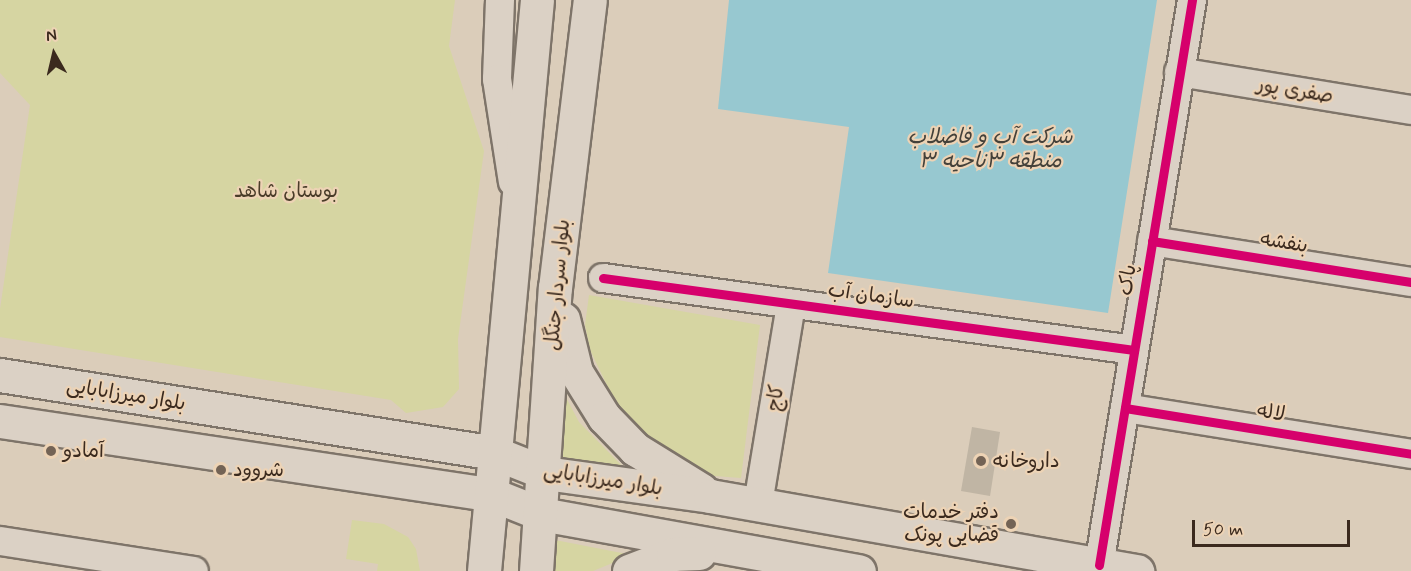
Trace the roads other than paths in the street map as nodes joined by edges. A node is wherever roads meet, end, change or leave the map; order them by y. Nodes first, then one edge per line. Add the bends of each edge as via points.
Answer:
1 (500, 0) edge
2 (537, 0) edge
3 (590, 0) edge
4 (1192, 0) edge
5 (1179, 72) junction
6 (1411, 110) edge
7 (517, 207) junction
8 (1152, 240) junction
9 (603, 278) dead end
10 (1411, 282) edge
11 (555, 288) junction
12 (791, 304) junction
13 (1134, 350) junction
14 (0, 375) edge
15 (1125, 408) junction
16 (0, 421) edge
17 (495, 453) junction
18 (1411, 454) edge
19 (545, 473) junction
20 (760, 492) dead end
21 (491, 494) junction
22 (710, 496) junction
23 (541, 514) junction
24 (0, 541) edge
25 (735, 552) junction
26 (1099, 565) junction
27 (194, 571) edge
28 (484, 571) edge
29 (536, 571) edge
30 (629, 571) edge
31 (859, 571) edge
32 (1137, 571) edge

1 - 7 street via 497,79
2 - 7 main road
3 - 11 main road, بلوار سردار جنگل
4 - 5 street, پاک
5 - 6 street, صفری پور
5 - 8 street, پاک
7 - 17 main road
8 - 10 street, بنفشه
8 - 13 street, پاک
9 - 12 street, سازمان آب
11 - 19 main road, بلوار سردار جنگل
11 - 22 main road via 576,372 604,417 636,449
12 - 13 street, سازمان آب
12 - 20 street, کاج
13 - 15 street, پاک
14 - 17 main road, بلوار میرزابابایی
15 - 18 street, لاله
15 - 26 street, پاک
16 - 21 main road
17 - 19 main road, بلوار میرزابابایی
17 - 21 main road
19 - 22 main road, بلوار میرزابابایی
19 - 23 main road, بلوار سردار جنگل
21 - 23 main road
21 - 28 main road
22 - 26 main road, بلوار میرزابابایی
23 - 25 main road
23 - 29 main road, بلوار سردار جنگل
24 - 27 street
25 - 30 main road via 673,554
25 - 31 main road
26 - 32 main road, بلوار میرزابابایی

